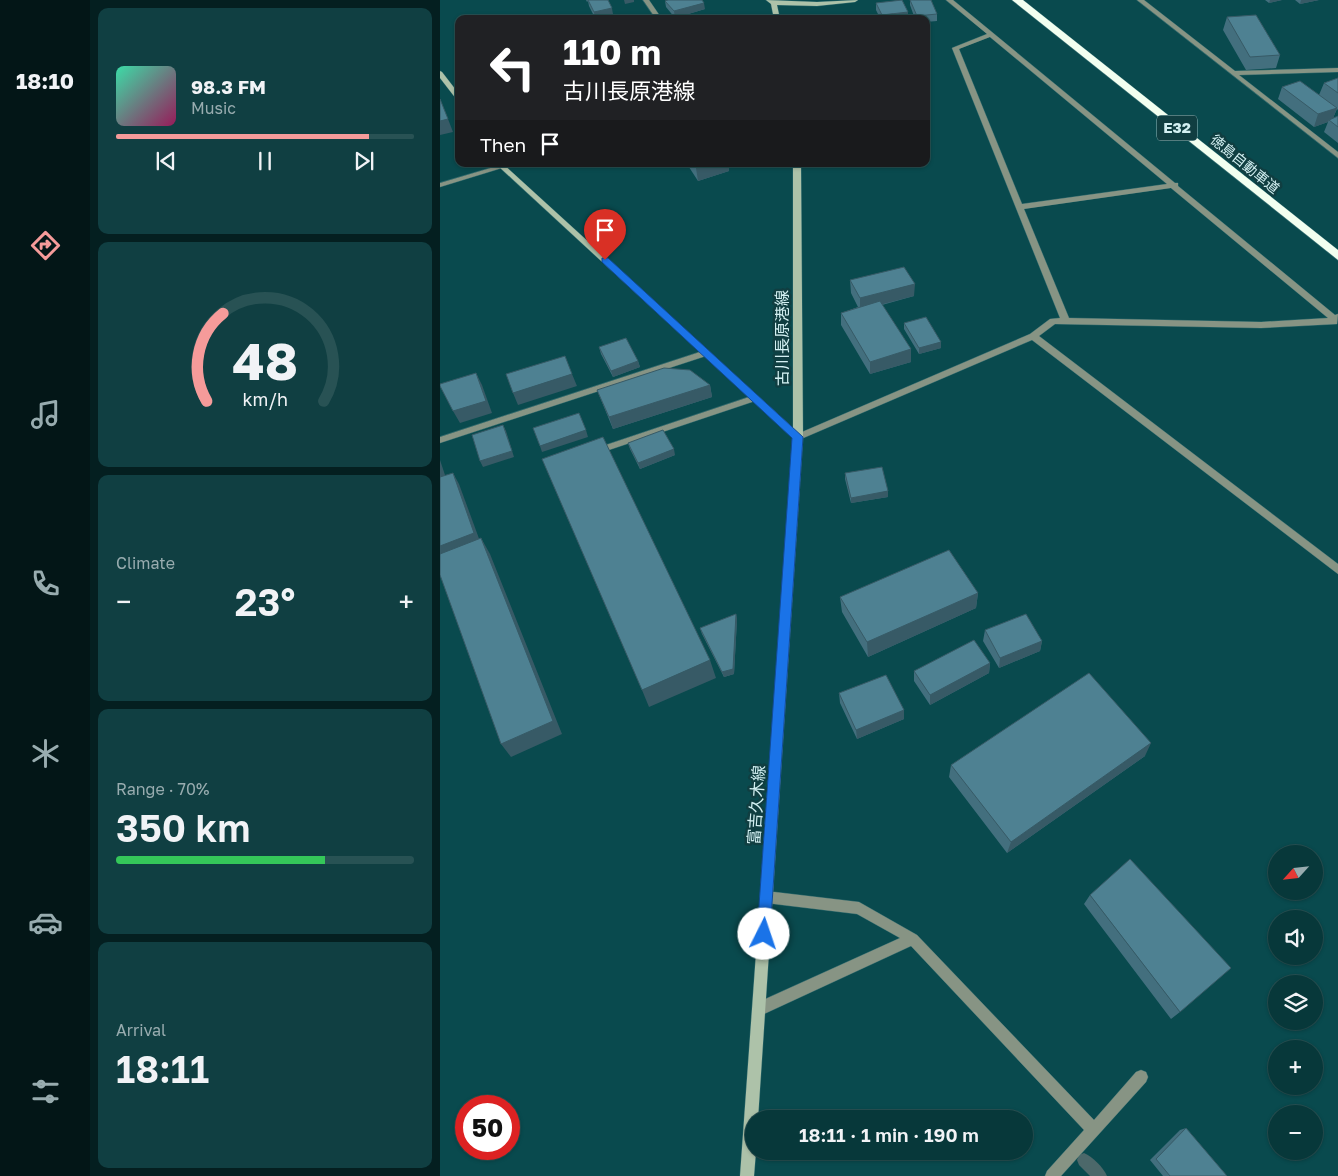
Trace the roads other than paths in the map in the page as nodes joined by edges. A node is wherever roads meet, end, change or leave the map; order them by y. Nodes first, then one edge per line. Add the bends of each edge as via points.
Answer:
1 (646, 0) edge
2 (855, 0) edge
3 (949, 0) edge
4 (1017, 0) edge
5 (1140, 0) edge
6 (771, 1) edge
7 (656, 15) edge
8 (776, 15) edge
9 (992, 35) junction
10 (1338, 70) edge
11 (440, 73) edge
12 (1236, 73) junction
13 (455, 94) edge
14 (1338, 156) edge
15 (494, 167) edge
16 (502, 167) edge
17 (797, 167) edge
18 (440, 185) edge
19 (1175, 185) junction
20 (1020, 207) junction
21 (1338, 256) edge
22 (1337, 319) edge
23 (1066, 322) junction
24 (1033, 336) junction
25 (706, 353) junction
26 (755, 398) junction
27 (798, 437) junction
28 (440, 440) edge
29 (584, 455) edge
30 (1338, 570) edge
31 (766, 897) junction
32 (913, 939) junction
33 (759, 1009) junction
34 (1141, 1077) dead end
35 (1094, 1130) junction
36 (747, 1176) edge
37 (1052, 1176) edge

1 - 7 street
2 - 6 main road via 817,4
3 - 9 street
4 - 21 highway, 徳島自動車道 / E32
5 - 12 street
6 - 8 main road
9 - 19 street
9 - 20 street via 955,48
10 - 12 street
11 - 13 main road
12 - 14 street
15 - 18 street
16 - 25 main road, 古川長原港線
17 - 27 main road, 古川長原港線
19 - 20 street
19 - 22 street
20 - 23 street
22 - 23 street via 1261,325
23 - 24 street via 1053,321
24 - 27 street
24 - 30 street
25 - 26 main road, 古川長原港線
25 - 28 street
26 - 27 main road, 古川長原港線
26 - 29 street
27 - 31 main road, 富吉久木線
31 - 32 street via 859,908
31 - 33 main road, 富吉久木線
32 - 33 street
32 - 35 street
33 - 36 main road, 富吉久木線
34 - 35 street
35 - 37 street

